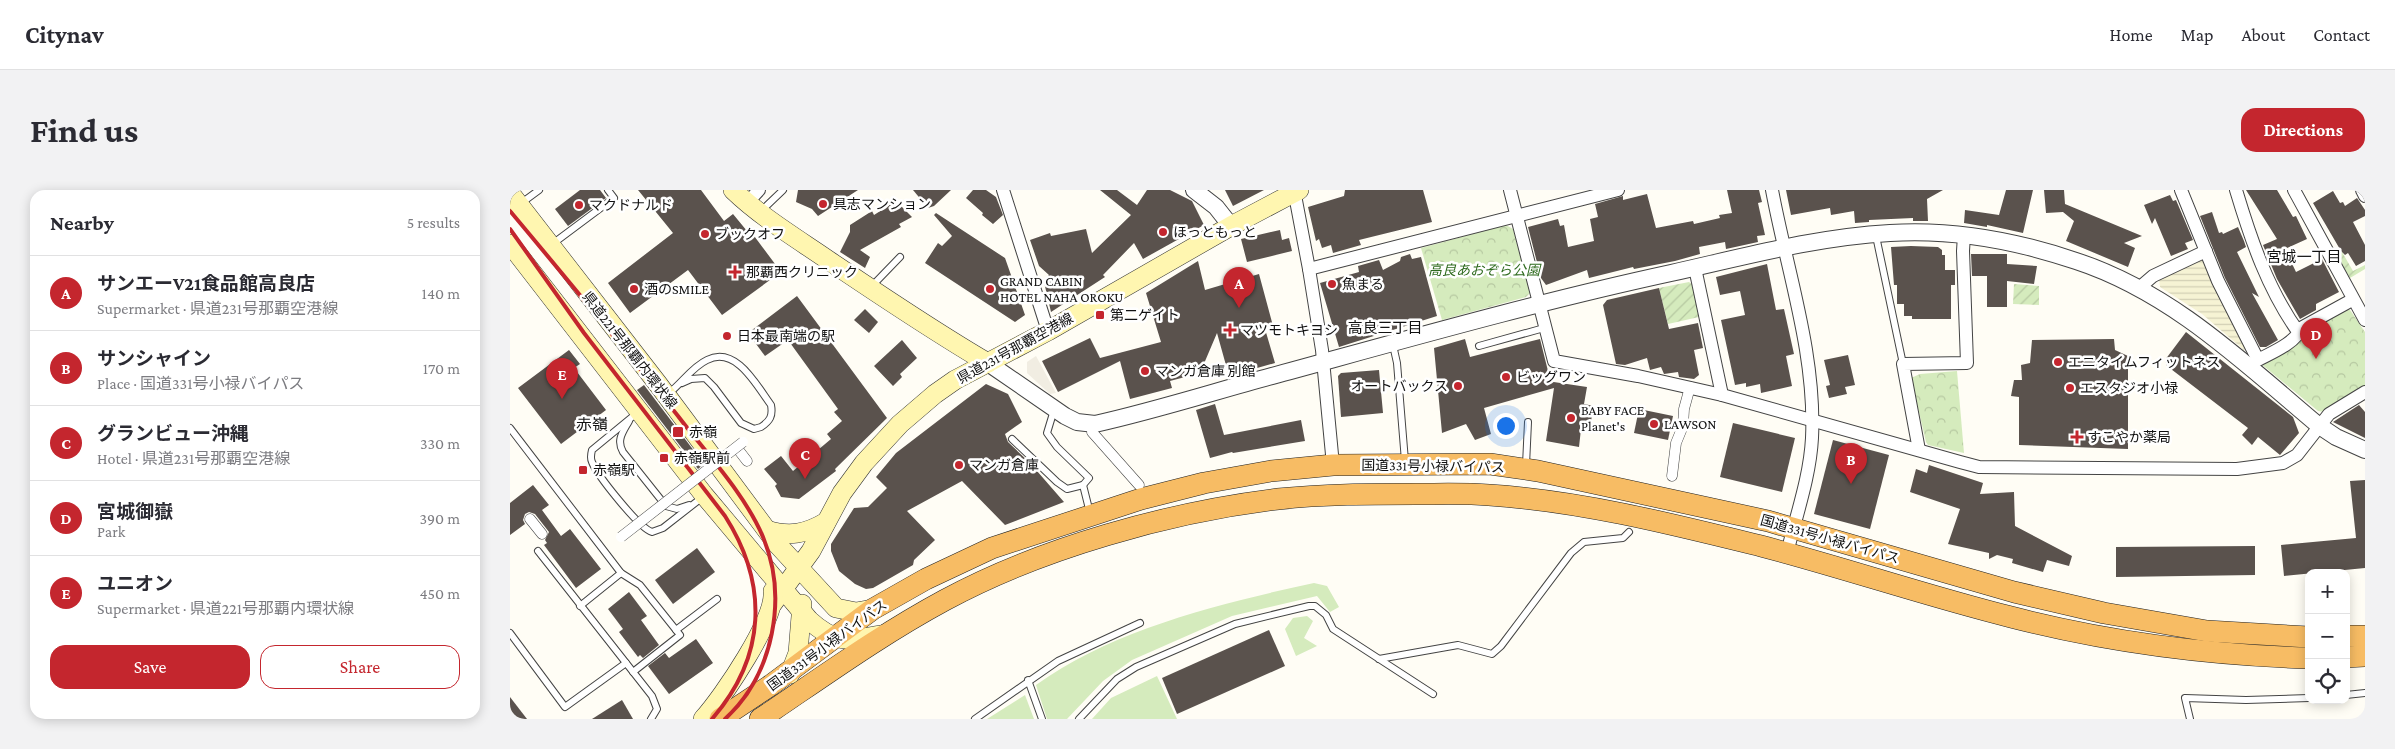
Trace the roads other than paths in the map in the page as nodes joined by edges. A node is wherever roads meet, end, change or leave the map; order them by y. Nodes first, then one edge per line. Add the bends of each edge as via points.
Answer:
1 (539, 190) edge
2 (608, 190) edge
3 (733, 190) edge
4 (1003, 190) edge
5 (1194, 190) edge
6 (1510, 190) edge
7 (1618, 190) edge
8 (1772, 190) edge
9 (2181, 190) edge
10 (2236, 190) edge
11 (2294, 190) edge
12 (2362, 190) edge
13 (1296, 191) edge
14 (781, 192) edge
15 (2365, 196) edge
16 (514, 199) edge
17 (759, 200) edge
18 (1516, 215) junction
19 (1231, 226) junction
20 (1876, 234) junction
21 (1964, 235) junction
22 (510, 244) edge
23 (549, 246) junction
24 (1784, 248) junction
25 (2206, 250) junction
26 (900, 257) dead end
27 (1695, 268) junction
28 (1309, 269) junction
29 (871, 288) junction
30 (2139, 288) junction
31 (2352, 300) junction
32 (1538, 304) junction
33 (2365, 320) edge
34 (1544, 328) junction
35 (1048, 331) junction
36 (2299, 333) junction
37 (1392, 344) junction
38 (1479, 346) dead end
39 (1323, 362) junction
40 (988, 363) junction
41 (1903, 364) junction
42 (682, 383) junction
43 (1690, 387) junction
44 (2365, 392) edge
45 (666, 395) junction
46 (1722, 395) junction
47 (1055, 409) junction
48 (635, 415) junction
49 (1812, 420) junction
50 (1528, 422) dead end
51 (2318, 425) junction
52 (510, 428) edge
53 (1092, 432) dead end
54 (1012, 439) dead end
55 (1919, 450) junction
56 (2365, 450) edge
57 (747, 461) dead end
58 (1405, 464) junction
59 (1333, 465) junction
60 (1526, 469) junction
61 (1672, 476) dead end
62 (1083, 485) junction
63 (1139, 485) dead end
64 (700, 499) junction
65 (1091, 515) junction
66 (530, 519) dead end
67 (826, 522) junction
68 (1793, 528) junction
69 (1629, 532) dead end
70 (542, 534) dead end
71 (772, 537) junction
72 (627, 544) dead end
73 (538, 551) dead end
74 (1786, 553) junction
75 (621, 573) junction
76 (787, 580) junction
77 (717, 599) dead end
78 (580, 606) junction
79 (801, 608) junction
80 (873, 609) junction
81 (1140, 623) dead end
82 (676, 630) junction
83 (510, 633) edge
84 (888, 634) junction
85 (2350, 636) edge
86 (2365, 636) edge
87 (2305, 637) edge
88 (835, 638) junction
89 (2365, 656) edge
90 (2350, 657) edge
91 (2305, 658) edge
92 (1379, 659) junction
93 (626, 663) junction
94 (793, 669) junction
95 (634, 672) junction
96 (1028, 680) junction
97 (2365, 693) edge
98 (1433, 694) dead end
99 (2350, 695) edge
100 (2305, 698) edge
101 (651, 719) edge
102 (703, 719) edge
103 (720, 719) edge
104 (760, 719) edge
105 (975, 719) edge
106 (1042, 719) edge
107 (1079, 719) edge
108 (2190, 719) edge

1 - 16 lane
2 - 23 lane via 614,198
3 - 17 main road
4 - 35 street
5 - 19 street via 1216,207
6 - 18 street
7 - 18 street
8 - 24 street
9 - 25 street
10 - 36 street via 2251,243 2282,308
11 - 31 street
12 - 15 street
13 - 19 main road, 県道231号那覇空港線
13 - 28 street
14 - 17 lane
16 - 23 main road, 県道221号那覇内環状線
17 - 29 main road
18 - 28 street
18 - 32 street
19 - 35 main road, 県道231号那覇空港線
20 - 21 street
20 - 24 street
20 - 41 lane
21 - 30 street via 2034,248 2078,261
21 - 41 street via 1968,363
22 - 48 main road
23 - 45 main road, 県道221号那覇内環状線
24 - 27 street
24 - 49 street via 1807,358
25 - 30 street via 2153,276
25 - 36 street via 2258,360
26 - 29 lane
27 - 32 street
27 - 46 street
28 - 39 street
29 - 40 main road
30 - 51 street via 2198,325
31 - 33 street
31 - 36 street via 2301,328
32 - 34 street
32 - 37 street
34 - 38 lane
34 - 43 street via 1554,362
35 - 40 main road, 県道231号那覇空港線
37 - 39 street
37 - 58 lane via 1398,363
39 - 47 street via 1095,424 1077,422
39 - 59 street
40 - 47 street
40 - 67 main road, 県道231号那覇空港線 via 944,387 900,424 853,478
41 - 55 street
42 - 42 lane via 706,360 726,357 742,367 771,405 770,419 761,427 748,428 705,378
42 - 45 lane
43 - 46 street
43 - 61 street
44 - 51 street via 2329,414
45 - 71 main road, 県道221号那覇内環状線
46 - 49 street
47 - 62 lane via 1047,433 1089,478
48 - 64 main road
48 - 64 lane via 619,443 628,458 666,506 677,509
48 - 64 lane via 592,450 592,463 612,490 641,527 652,532 663,528
49 - 55 street
49 - 68 street via 1809,464
50 - 60 lane
51 - 55 street via 2297,455 2284,463 2237,469 1979,467
51 - 56 street
52 - 75 lane
53 - 63 street
54 - 62 lane via 1067,489
57 - 72 street, bridge via 740,445 621,537
58 - 59 highway, 国道331号小禄バイパス
58 - 60 highway, 国道331号小禄バイパス via 1490,464
59 - 65 highway, 国道331号小禄バイパス via 1271,471 1204,483
60 - 68 highway, 国道331号小禄バイパス
62 - 65 lane
64 - 76 main road
65 - 80 highway, 国道331号小禄バイパス via 982,552
66 - 70 street
67 - 71 main road via 803,533
67 - 76 main road, 県道231号那覇空港線 via 811,551
68 - 74 street
68 - 87 highway, 国道331号小禄バイパス via 2014,592 2104,613 2207,631
69 - 92 lane via 1623,538 1584,542 1571,553 1492,654 1458,645
71 - 76 main road, 県道221号那覇内環状線
73 - 78 lane
74 - 84 highway, 国道331号小禄バイパス via 1600,509 1543,500 1486,494 1338,494 1210,510 1150,524 1051,554 947,598
74 - 91 highway, 国道331号小禄バイパス via 2012,618 2100,636 2204,652
75 - 78 lane
75 - 82 lane via 640,584
76 - 79 main road
76 - 80 main road via 842,610
76 - 102 main road, 県道231号那覇空港線 via 752,648
77 - 82 lane
78 - 93 lane
79 - 88 main road via 818,628
79 - 94 main road via 798,653
80 - 88 highway, 国道331号小禄バイパス
81 - 96 lane via 1058,661
82 - 95 lane via 680,635
83 - 93 lane via 565,707
84 - 88 main road
84 - 104 highway, 国道331号小禄バイパス
85 - 86 highway
88 - 94 highway, 国道331号小禄バイパス
89 - 90 highway
92 - 98 lane
92 - 107 lane via 1333,629 1326,614 1315,606 1309,606 1235,624 1136,667 1108,688
93 - 95 lane
94 - 103 highway, 国道331号小禄バイパス
94 - 104 main road
95 - 101 lane via 656,702 657,709
96 - 105 lane
96 - 106 lane
97 - 99 lane
100 - 108 lane via 2185,698

